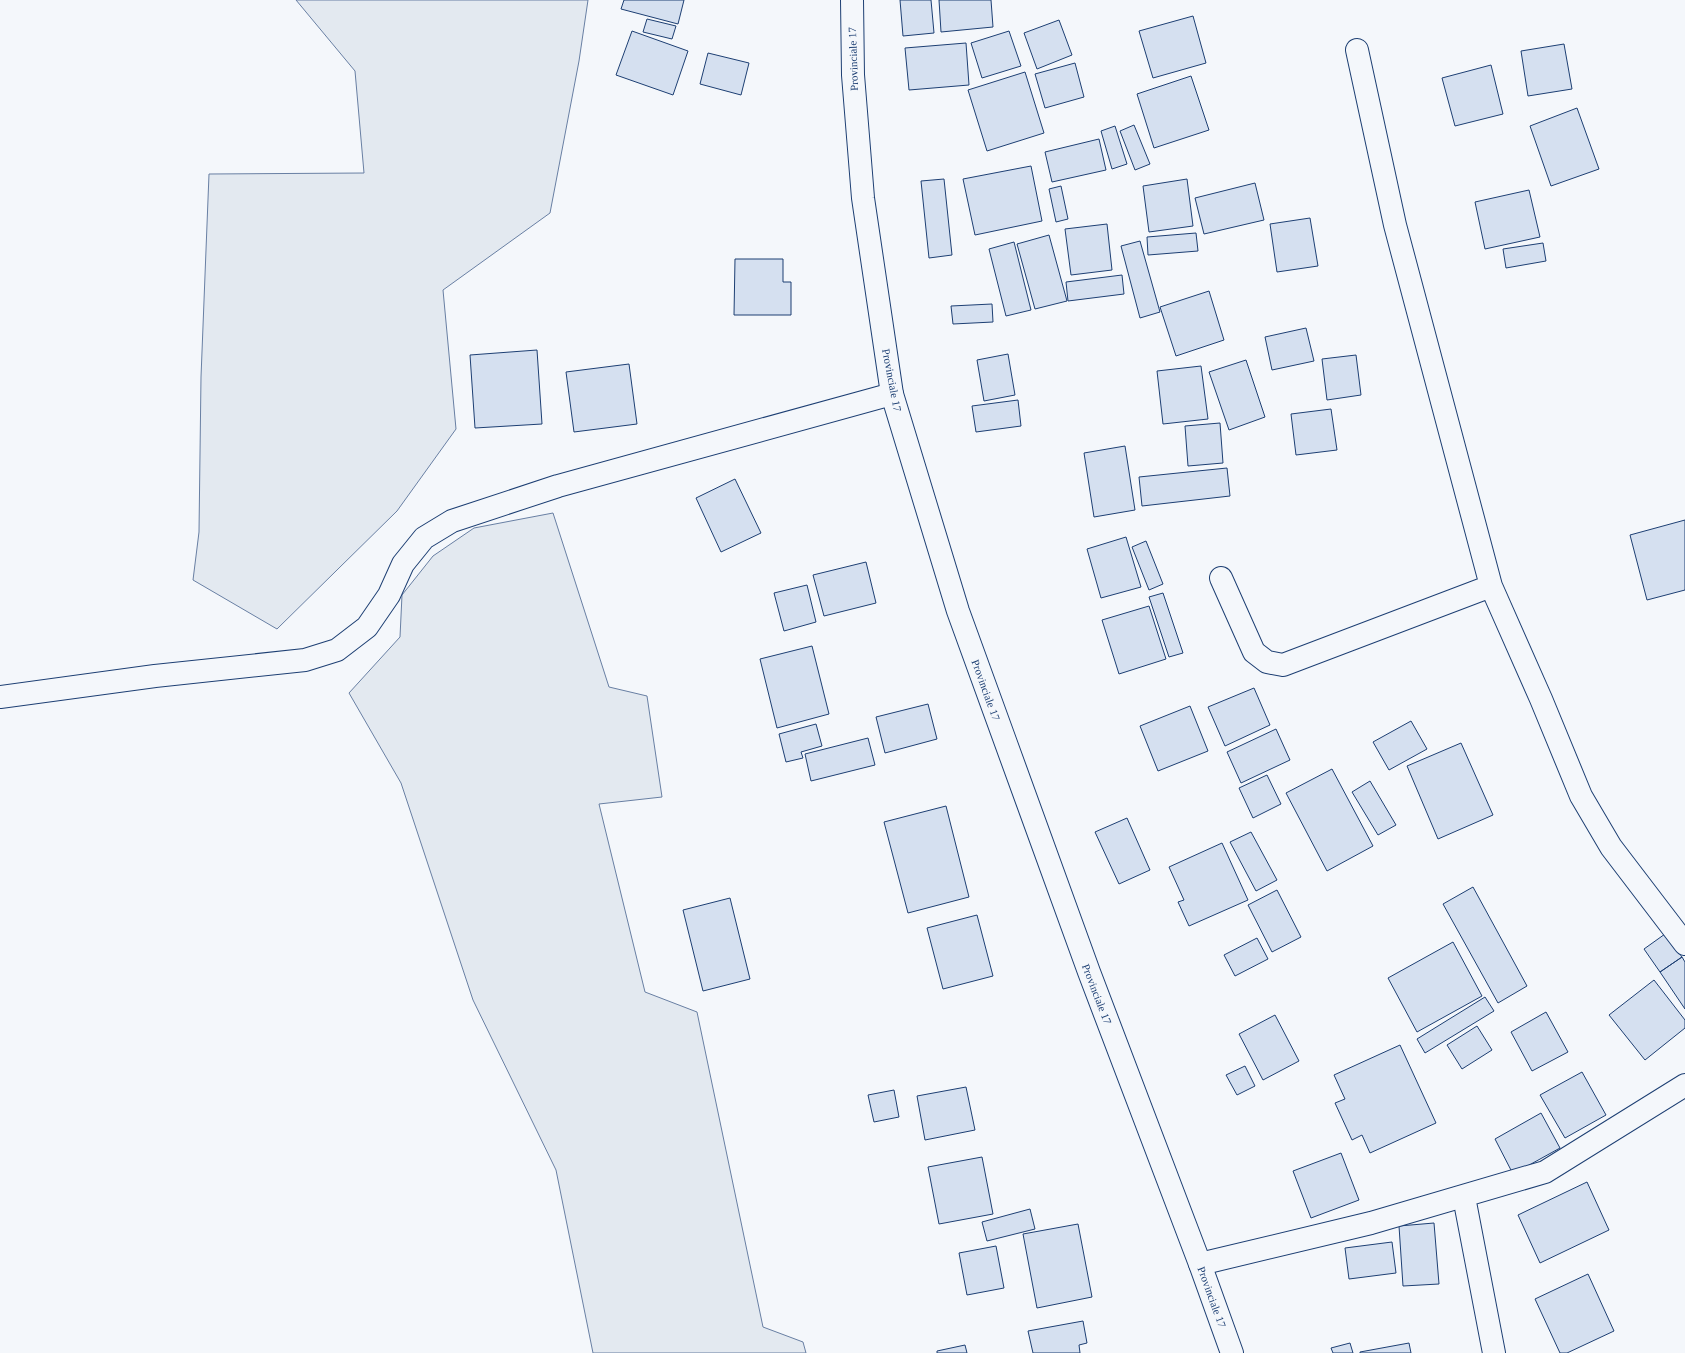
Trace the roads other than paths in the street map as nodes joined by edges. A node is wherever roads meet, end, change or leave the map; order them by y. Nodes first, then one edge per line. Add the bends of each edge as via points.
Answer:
1 (852, 0) edge
2 (1357, 50) dead end
3 (892, 394) junction
4 (1221, 578) dead end
5 (1491, 586) junction
6 (0, 697) edge
7 (1685, 944) edge
8 (1685, 1085) edge
9 (1464, 1197) junction
10 (1200, 1264) junction
11 (1232, 1353) edge
12 (1494, 1353) edge

1 - 3 street, Provinciale 17 via 853,75 863,198
2 - 5 street via 1395,225
3 - 6 street via 573,482 452,521 424,538 403,564 389,595 367,627 337,650 305,660 155,676
3 - 10 street, Provinciale 17 via 958,611 1088,972
4 - 5 street via 1254,652 1267,662 1283,665
5 - 7 street via 1542,699 1581,796 1611,847
8 - 9 street via 1545,1172
9 - 10 street via 1371,1223
9 - 12 street
10 - 11 street, Provinciale 17

